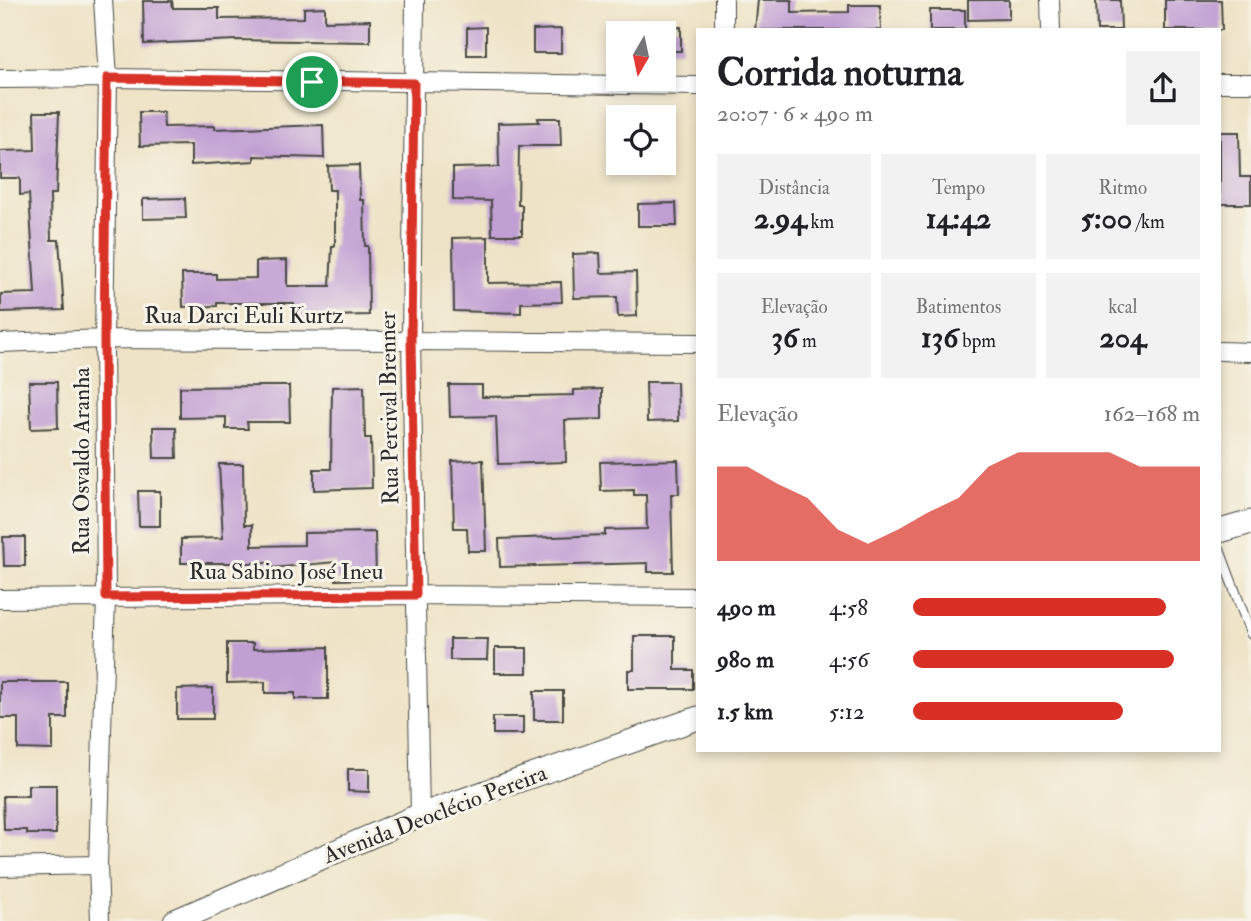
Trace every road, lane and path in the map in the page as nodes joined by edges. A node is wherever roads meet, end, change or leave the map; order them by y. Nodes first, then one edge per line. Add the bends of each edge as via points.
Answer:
1 (103, 0) edge
2 (415, 0) edge
3 (724, 0) edge
4 (1050, 0) edge
5 (724, 28) edge
6 (1051, 28) edge
7 (107, 78) junction
8 (0, 79) edge
9 (414, 83) junction
10 (1221, 83) edge
11 (1251, 83) edge
12 (696, 86) edge
13 (104, 339) junction
14 (411, 340) junction
15 (0, 343) edge
16 (696, 343) edge
17 (1221, 351) edge
18 (1251, 352) edge
19 (1251, 522) edge
20 (1221, 531) edge
21 (1221, 554) edge
22 (416, 595) junction
23 (106, 597) junction
24 (696, 597) edge
25 (0, 599) edge
26 (1251, 634) edge
27 (696, 719) edge
28 (420, 815) junction
29 (98, 864) junction
30 (0, 867) edge
31 (100, 921) edge
32 (175, 921) edge

1 - 7 street, Rua Osvaldo Aranha
2 - 9 street, Rua Percival Brenner
3 - 5 street
4 - 6 street
7 - 8 street
7 - 9 street
7 - 13 street, Rua Osvaldo Aranha
9 - 12 street
9 - 14 street, Rua Percival Brenner
10 - 11 street
13 - 14 street, Rua Darci Euli Kurtz
13 - 15 street, Rua Darci Euli Kurtz
13 - 23 street, Rua Osvaldo Aranha
14 - 16 street, Rua Darci Euli Kurtz
14 - 22 street, Rua Percival Brenner
17 - 18 street
19 - 20 street
21 - 26 lane
22 - 23 street, Rua Sabino José Ineu
22 - 24 street, Rua Sabino José Ineu
22 - 28 street, Rua Percival Brenner
23 - 25 street, Rua Sabino José Ineu
23 - 29 street, Rua Osvaldo Aranha
27 - 28 street, Avenida Deoclécio Pereira
28 - 32 street, Avenida Deoclécio Pereira
29 - 30 street
29 - 31 street, Rua Osvaldo Aranha

